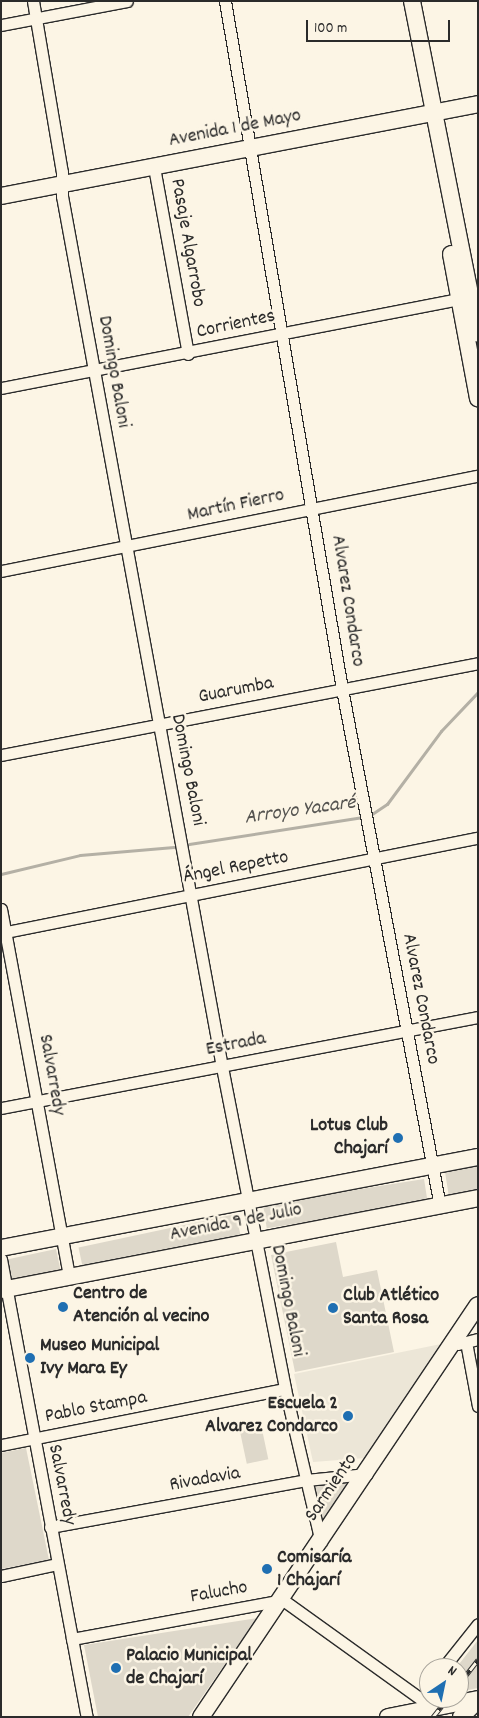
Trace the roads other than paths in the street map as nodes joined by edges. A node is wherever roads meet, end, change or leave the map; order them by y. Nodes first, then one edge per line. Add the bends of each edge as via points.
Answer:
1 (33, 1) edge
2 (127, 1) edge
3 (226, 1) edge
4 (412, 1) edge
5 (36, 18) junction
6 (1, 24) edge
7 (478, 104) edge
8 (431, 112) junction
9 (251, 148) junction
10 (154, 167) junction
11 (62, 184) junction
12 (1, 196) edge
13 (469, 297) edge
14 (478, 334) edge
15 (282, 335) junction
16 (188, 354) junction
17 (94, 371) junction
18 (1, 388) edge
19 (478, 398) edge
20 (478, 476) edge
21 (314, 509) junction
22 (126, 548) junction
23 (1, 571) edge
24 (478, 663) edge
25 (342, 690) junction
26 (159, 725) junction
27 (1, 755) edge
28 (478, 838) edge
29 (374, 860) junction
30 (191, 896) junction
31 (1, 909) edge
32 (3, 932) edge
33 (478, 1016) edge
34 (407, 1030) junction
35 (222, 1067) junction
36 (36, 1102) junction
37 (1, 1108) edge
38 (478, 1157) edge
39 (432, 1165) junction
40 (478, 1198) edge
41 (248, 1200) junction
42 (440, 1206) junction
43 (62, 1236) junction
44 (255, 1241) junction
45 (1, 1248) edge
46 (1, 1259) edge
47 (70, 1277) junction
48 (3, 1290) edge
49 (478, 1305) edge
50 (478, 1339) edge
51 (458, 1344) junction
52 (285, 1389) junction
53 (478, 1406) edge
54 (33, 1439) junction
55 (1, 1445) edge
56 (367, 1474) junction
57 (306, 1480) junction
58 (50, 1527) junction
59 (321, 1543) junction
60 (57, 1564) junction
61 (1, 1576) edge
62 (283, 1600) junction
63 (478, 1624) edge
64 (72, 1639) junction
65 (451, 1658) edge
66 (478, 1700) edge
67 (417, 1709) edge
68 (87, 1717) edge
69 (201, 1717) edge
70 (388, 1717) edge
71 (461, 1717) edge

1 - 5 street, Domingo Baloni
2 - 5 street
3 - 9 street, Alvarez Condarco
4 - 8 main road
5 - 6 street
5 - 11 street, Domingo Baloni
7 - 8 main road, Avenida 1 de Mayo
8 - 9 main road, Avenida 1 de Mayo
8 - 13 main road via 429,138
9 - 10 main road, Avenida 1 de Mayo
9 - 15 street, Alvarez Condarco
10 - 11 main road, Avenida 1 de Mayo
10 - 16 street, Pasaje Algarrobo
11 - 12 main road, Avenida 1 de Mayo
11 - 17 street, Domingo Baloni
13 - 14 main road
13 - 15 street, Corrientes
13 - 19 main road
15 - 16 street, Corrientes
15 - 21 street, Alvarez Condarco
16 - 17 street, Corrientes
17 - 18 street, Corrientes
17 - 22 street, Domingo Baloni
20 - 21 street, Martín Fierro
21 - 22 street, Martín Fierro
21 - 25 street, Alvarez Condarco
22 - 23 street, Martín Fierro
22 - 26 street, Domingo Baloni
24 - 25 street, Guarumba
25 - 26 street, Guarumba
25 - 29 street, Alvarez Condarco
26 - 27 street, Guarumba
26 - 30 street, Domingo Baloni
28 - 29 street, Ángel Repetto
29 - 30 street, Ángel Repetto
29 - 34 street, Alvarez Condarco
30 - 32 street, Ángel Repetto
30 - 35 street, Domingo Baloni
31 - 32 street, Salvarredy
32 - 36 street, Salvarredy
33 - 34 street, Estrada
34 - 35 street, Estrada
34 - 39 street, Alvarez Condarco
35 - 36 street, Estrada
35 - 41 street, Domingo Baloni
36 - 37 street, Estrada
36 - 43 street, Salvarredy
38 - 39 main road, Avenida 9 de Julio
39 - 41 main road, Avenida 9 de Julio
39 - 42 street, Alvarez Condarco
40 - 42 main road, Avenida 9 de Julio
41 - 43 main road, Avenida 9 de Julio
41 - 44 street, Domingo Baloni
42 - 44 main road, Avenida 9 de Julio
43 - 45 main road, Avenida 9 de Julio
43 - 47 street, Salvarredy
44 - 47 main road, Avenida 9 de Julio
44 - 52 street, Domingo Baloni
46 - 48 street, Salvarredy
47 - 48 main road, Avenida 9 de Julio
48 - 54 street, Salvarredy
49 - 51 main road, Sarmiento
50 - 51 street
51 - 53 street
51 - 56 main road, Sarmiento
52 - 54 street, Pablo Stampa
52 - 57 street, Domingo Baloni
54 - 55 street, Pablo Stampa
54 - 58 street, Salvarredy
56 - 57 street, Rivadavia
56 - 59 main road, Sarmiento
57 - 58 street, Rivadavia
57 - 59 street, Domingo Baloni
58 - 60 street, Salvarredy
59 - 62 main road, Sarmiento
60 - 61 street
60 - 64 street, Salvarredy
62 - 64 street, Falucho
62 - 67 street
62 - 69 main road, Sarmiento
63 - 65 street
64 - 68 street, Salvarredy
66 - 67 main road
66 - 71 main road
67 - 70 main road

